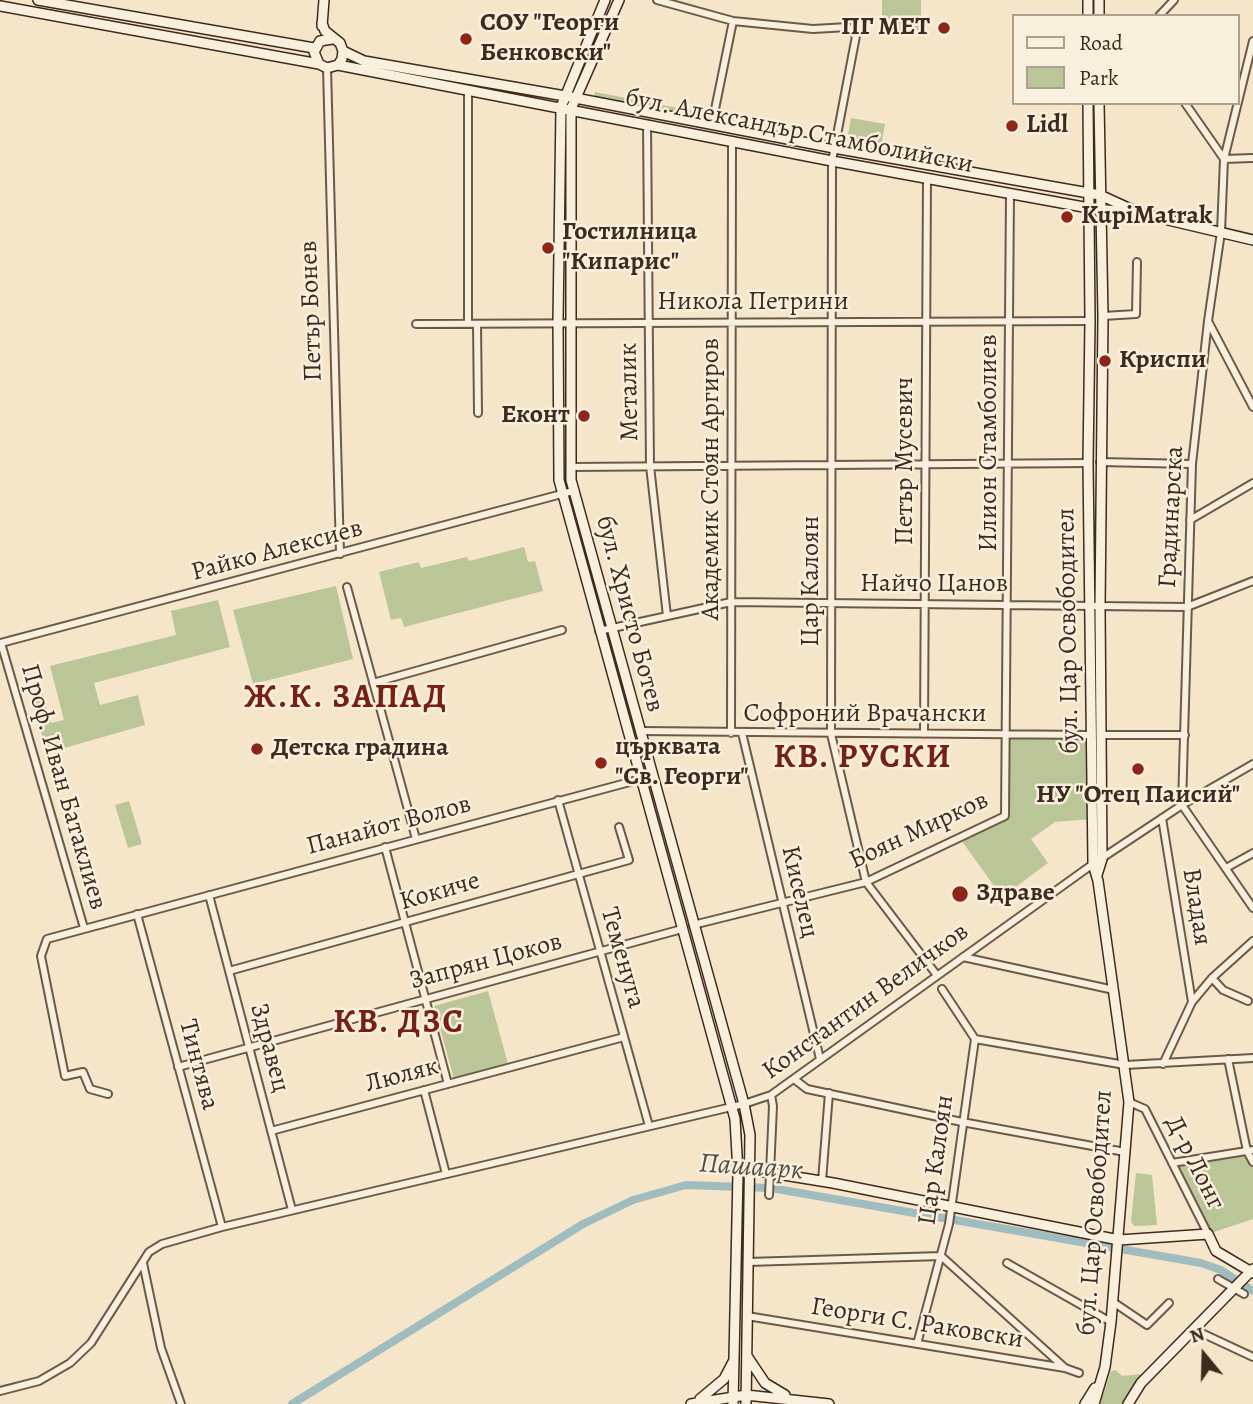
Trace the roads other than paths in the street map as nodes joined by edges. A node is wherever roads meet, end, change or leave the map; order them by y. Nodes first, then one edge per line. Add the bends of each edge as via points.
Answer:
1 (38, 0) edge
2 (324, 0) edge
3 (605, 0) edge
4 (619, 0) edge
5 (657, 0) edge
6 (1174, 0) edge
7 (0, 6) edge
8 (1160, 14) edge
9 (733, 21) junction
10 (322, 23) junction
11 (332, 39) junction
12 (1253, 41) edge
13 (317, 44) junction
14 (343, 51) junction
15 (338, 65) junction
16 (323, 66) junction
17 (468, 90) junction
18 (570, 97) junction
19 (1239, 98) edge
20 (1088, 105) edge
21 (1099, 105) edge
22 (1186, 105) edge
23 (1237, 105) edge
24 (566, 108) junction
25 (647, 124) junction
26 (712, 124) junction
27 (732, 141) junction
28 (834, 148) junction
29 (1253, 158) edge
30 (1224, 159) junction
31 (832, 161) junction
32 (927, 183) junction
33 (1089, 193) junction
34 (1100, 195) junction
35 (1010, 197) junction
36 (1089, 208) junction
37 (1100, 209) junction
38 (1143, 214) junction
39 (1221, 232) junction
40 (1253, 240) edge
41 (1137, 262) dead end
42 (1103, 316) junction
43 (926, 321) junction
44 (1010, 321) junction
45 (1090, 321) junction
46 (1208, 321) junction
47 (558, 322) junction
48 (571, 322) junction
49 (649, 322) junction
50 (731, 322) junction
51 (832, 322) junction
52 (416, 324) dead end
53 (468, 324) junction
54 (477, 324) junction
55 (1253, 386) edge
56 (1245, 391) junction
57 (1253, 407) edge
58 (478, 412) dead end
59 (1088, 463) junction
60 (1100, 463) junction
61 (925, 464) junction
62 (1009, 464) junction
63 (1192, 464) junction
64 (831, 465) junction
65 (650, 466) junction
66 (731, 466) junction
67 (570, 467) junction
68 (1253, 483) edge
69 (573, 491) junction
70 (561, 494) junction
71 (1190, 520) junction
72 (340, 554) junction
73 (1253, 581) edge
74 (346, 587) dead end
75 (731, 602) junction
76 (831, 604) junction
77 (1008, 605) junction
78 (924, 606) junction
79 (1186, 607) junction
80 (1089, 608) junction
81 (1100, 608) junction
82 (667, 616) junction
83 (611, 628) junction
84 (562, 630) dead end
85 (599, 631) junction
86 (1, 643) edge
87 (373, 683) junction
88 (639, 731) junction
89 (731, 733) junction
90 (742, 733) junction
91 (831, 734) junction
92 (924, 734) junction
93 (1007, 735) junction
94 (1099, 735) junction
95 (1185, 736) junction
96 (1253, 764) edge
97 (652, 776) junction
98 (640, 778) junction
99 (558, 800) junction
100 (1182, 805) junction
101 (1163, 818) junction
102 (620, 827) dead end
103 (1102, 838) junction
104 (416, 839) junction
105 (385, 847) junction
106 (1118, 848) junction
107 (1253, 853) edge
108 (1102, 859) junction
109 (1093, 864) junction
110 (1226, 868) junction
111 (578, 873) junction
112 (1097, 875) junction
113 (866, 882) junction
114 (209, 895) junction
115 (782, 902) junction
116 (1253, 908) edge
117 (137, 914) junction
118 (405, 922) junction
119 (693, 925) junction
120 (84, 928) junction
121 (682, 929) junction
122 (1253, 940) edge
123 (600, 951) junction
124 (963, 957) junction
125 (229, 971) junction
126 (936, 974) junction
127 (1212, 978) junction
128 (942, 989) dead end
129 (1114, 990) junction
130 (425, 999) junction
131 (1248, 1001) dead end
132 (1192, 1002) junction
133 (624, 1037) junction
134 (975, 1039) junction
135 (249, 1047) junction
136 (1253, 1058) edge
137 (820, 1059) junction
138 (1228, 1059) junction
139 (1163, 1064) junction
140 (1125, 1065) junction
141 (178, 1067) junction
142 (794, 1079) junction
143 (448, 1084) junction
144 (424, 1090) junction
145 (829, 1093) junction
146 (108, 1094) dead end
147 (771, 1095) junction
148 (1129, 1102) junction
149 (744, 1104) junction
150 (732, 1107) junction
151 (962, 1122) junction
152 (649, 1126) junction
153 (271, 1131) junction
154 (1250, 1150) edge
155 (1125, 1152) junction
156 (1253, 1162) edge
157 (1172, 1163) junction
158 (738, 1171) junction
159 (751, 1172) junction
160 (446, 1174) junction
161 (769, 1174) junction
162 (822, 1181) junction
163 (769, 1194) dead end
164 (951, 1207) junction
165 (292, 1210) junction
166 (222, 1227) junction
167 (1208, 1234) junction
168 (1119, 1240) junction
169 (941, 1256) junction
170 (748, 1262) junction
171 (143, 1263) junction
172 (1007, 1263) dead end
173 (1250, 1272) edge
174 (1218, 1279) dead end
175 (1235, 1286) junction
176 (1244, 1294) dead end
177 (1113, 1302) junction
178 (1169, 1303) dead end
179 (747, 1316) junction
180 (1111, 1322) junction
181 (1193, 1329) junction
182 (917, 1344) junction
183 (746, 1355) junction
184 (735, 1356) junction
185 (1253, 1357) edge
186 (1065, 1368) junction
187 (1079, 1373) dead end
188 (1098, 1384) junction
189 (0, 1391) edge
190 (797, 1399) junction
191 (733, 1400) edge
192 (746, 1400) edge
193 (181, 1404) edge
194 (692, 1404) edge
195 (829, 1404) edge
196 (1085, 1404) edge
197 (1094, 1404) edge
198 (1128, 1404) edge

1 - 13 street
2 - 10 street
3 - 18 street, бул. Христо Ботев
4 - 18 street, бул. Христо Ботев
5 - 9 street
6 - 8 street
7 - 16 street
9 - 26 street
9 - 28 street, Цар Калоян via 813,29 848,27 853,31 856,36
10 - 11 street
10 - 13 street
11 - 13 street
11 - 14 street
12 - 19 street, Градинарска
13 - 16 street via 314,57
14 - 15 street
14 - 18 street, бул. Александър Стамболийски via 364,61
15 - 16 street
15 - 17 street, бул. Александър Стамболийски
16 - 72 street, Петър Бонев
17 - 24 street, бул. Александър Стамболийски
17 - 53 street
18 - 24 street, бул. Христо Ботев
18 - 26 street, бул. Александър Стамболийски
20 - 33 street
21 - 34 street
22 - 30 street
23 - 30 street, Градинарска
24 - 25 street, бул. Александър Стамболийски
24 - 47 street, бул. Христо Ботев
24 - 48 street, бул. Христо Ботев
25 - 27 street, бул. Александър Стамболийски
25 - 49 street, Металик
26 - 28 street, бул. Александър Стамболийски
27 - 31 street, бул. Александър Стамболийски
27 - 50 street, Академик Стоян Аргиров
28 - 31 street, Цар Калоян
28 - 33 street, бул. Александър Стамболийски
29 - 30 street
30 - 39 street, Градинарска
31 - 32 street, бул. Александър Стамболийски
31 - 51 street, Цар Калоян
32 - 35 street, бул. Александър Стамболийски
32 - 43 street, Петър Мусевич
33 - 34 street, бул. Александър Стамболийски
33 - 36 street, бул. Цар Освободител
34 - 37 street, бул. Цар Освободител
34 - 38 street, бул. Александър Стамболийски
35 - 36 street, бул. Александър Стамболийски
35 - 44 street, Илион Стамболиев
36 - 37 street, бул. Александър Стамболийски
36 - 45 street, бул. Цар Освободител
37 - 38 street, бул. Александър Стамболийски
37 - 42 street, бул. Цар Освободител
38 - 39 street, бул. Александър Стамболийски
39 - 40 street, бул. Александър Стамболийски
39 - 46 street, Градинарска
41 - 42 street via 1136,314
42 - 60 street, бул. Цар Освободител
43 - 44 street, Никола Петрини
43 - 51 street, Никола Петрини
43 - 61 street, Петър Мусевич
44 - 45 street, Никола Петрини
44 - 62 street, Илион Стамболиев
45 - 59 street, бул. Цар Освободител
46 - 56 street
46 - 63 street, Градинарска
47 - 48 street, Никола Петрини
47 - 54 street, Никола Петрини
47 - 70 street, бул. Христо Ботев
48 - 49 street, Никола Петрини
48 - 67 street, бул. Христо Ботев
49 - 50 street, Никола Петрини
49 - 65 street, Металик
50 - 51 street, Никола Петрини
50 - 66 street, Академик Стоян Аргиров
51 - 64 street, Цар Калоян
52 - 53 street, Никола Петрини
53 - 54 street, Никола Петрини
54 - 58 street
55 - 56 street
56 - 57 street
59 - 62 street
59 - 80 street, бул. Цар Освободител
60 - 63 street
60 - 81 street, бул. Цар Освободител
61 - 62 street
61 - 64 street
61 - 78 street, Петър Мусевич
62 - 77 street, Илион Стамболиев
63 - 71 street, Градинарска
64 - 66 street
64 - 76 street, Цар Калоян
65 - 66 street
65 - 67 street
65 - 82 street, Металик
66 - 75 street, Академик Стоян Аргиров
67 - 69 street, бул. Христо Ботев
68 - 71 street
69 - 70 street, Райко Алексиев
69 - 83 street, бул. Христо Ботев
70 - 72 street, Райко Алексиев
70 - 85 street, бул. Христо Ботев
71 - 79 street, Градинарска
72 - 86 street, Райко Алексиев
73 - 79 street, Найчо Цанов
74 - 87 street
75 - 76 street, Найчо Цанов
75 - 82 street, Найчо Цанов
75 - 89 street, Академик Стоян Аргиров
76 - 78 street, Найчо Цанов
76 - 91 street, Цар Калоян
77 - 78 street, Найчо Цанов
77 - 80 street, Найчо Цанов
77 - 93 street, Илион Стамболиев
78 - 92 street, Петър Мусевич
79 - 81 street, Найчо Цанов
79 - 95 street, Градинарска
80 - 81 street, Найчо Цанов
80 - 94 street, бул. Цар Освободител
81 - 94 street, бул. Цар Освободител
82 - 83 street, Найчо Цанов
83 - 85 street, Найчо Цанов
83 - 88 street, бул. Христо Ботев
84 - 87 street
85 - 98 street, бул. Христо Ботев
86 - 120 street, Проф. Иван Батаклиев
87 - 104 street
88 - 89 street, Софроний Врачански
88 - 97 street, бул. Христо Ботев
89 - 90 street, Софроний Врачански
90 - 91 street, Софроний Врачански
90 - 115 street, Киселец
91 - 92 street, Софроний Врачански
91 - 113 street, Цар Калоян
92 - 93 street, Софроний Врачански
93 - 94 street, Софроний Врачански
93 - 113 street, Боян Мирков via 1005,816
94 - 95 street, Софроний Врачански
94 - 103 street, бул. Цар Освободител
94 - 109 street, бул. Цар Освободител
95 - 100 street, Градинарска
96 - 100 street, Константин Величков
97 - 98 street, Панайот Волов
97 - 119 street, бул. Христо Ботев
98 - 99 street, Панайот Волов
98 - 121 street, бул. Христо Ботев
99 - 104 street, Панайот Волов
99 - 111 street, Теменуга
100 - 101 street, Константин Величков
100 - 110 street
101 - 106 street, Константин Величков
101 - 132 street, Владая
102 - 111 street, Кокиче via 629,860
103 - 106 street
103 - 108 street, бул. Цар Освободител
104 - 105 street, Панайот Волов
105 - 114 street, Панайот Волов
105 - 118 street
106 - 108 street, Константин Величков
107 - 110 street
108 - 109 street, Константин Величков
108 - 112 street, бул. Цар Освободител
109 - 112 street, бул. Цар Освободител
109 - 124 street, Константин Величков
110 - 116 street
111 - 118 street, Кокиче
111 - 123 street, Теменуга
112 - 129 street, бул. Цар Освободител
113 - 115 street, Боян Мирков
113 - 126 street, Цар Калоян
114 - 117 street, Панайот Волов
114 - 125 street, Здравец
115 - 119 street, Боян Мирков
115 - 137 street, Киселец
117 - 120 street, Проф. Иван Батаклиев
117 - 141 street, Тинтява
118 - 125 street, Кокиче
118 - 130 street
119 - 149 street, бул. Христо Ботев
120 - 146 street via 47,939 41,956 65,1076 83,1072 90,1089
121 - 123 street, Запрян Цоков
121 - 150 street, бул. Христо Ботев
122 - 127 street
123 - 130 street, Запрян Цоков
123 - 133 street, Теменуга
124 - 126 street, Константин Величков
124 - 129 street
125 - 135 street, Здравец
126 - 137 street, Константин Величков
127 - 131 street via 1223,990
127 - 132 street
128 - 134 street
129 - 140 street, бул. Цар Освободител
130 - 135 street, Запрян Цоков
130 - 143 street
132 - 139 street
133 - 143 street, Люляк
133 - 152 street, Теменуга
134 - 140 street
134 - 151 street, Цар Калоян
135 - 141 street, Запрян Цоков
135 - 153 street, Здравец
136 - 138 street
137 - 142 street, Константин Величков
138 - 139 street
138 - 154 street
139 - 140 street
140 - 148 street, бул. Цар Освободител
141 - 166 street, Тинтява
142 - 145 street via 807,1088
142 - 147 street, Константин Величков
143 - 144 street, Люляк
144 - 153 street, Люляк
144 - 160 street
145 - 151 street
145 - 162 street
147 - 149 street, Константин Величков
147 - 161 street
148 - 155 street, бул. Цар Освободител
148 - 157 street, Д-р Лонг via 1145,1109
149 - 150 street, Константин Величков
149 - 159 street, бул. Христо Ботев
150 - 152 street
150 - 158 street, бул. Христо Ботев
151 - 155 street
151 - 164 street, Цар Калоян
152 - 160 street
153 - 165 street, Здравец
154 - 156 street
154 - 157 street
155 - 168 street, бул. Цар Освободител
157 - 167 street, Д-р Лонг
158 - 159 street
158 - 184 street, бул. Христо Ботев
159 - 161 street
159 - 170 street, бул. Христо Ботев
160 - 165 street
161 - 162 street
161 - 163 street
162 - 164 street
164 - 168 street
164 - 169 street, Цар Калоян
165 - 166 street
166 - 171 street via 154,1248
167 - 168 street
167 - 173 street via 1216,1251
168 - 177 street, бул. Цар Освободител
169 - 170 street
169 - 182 street, Цар Калоян
169 - 186 street
170 - 179 street, бул. Христо Ботев
171 - 189 street via 91,1343 70,1363 39,1381
171 - 193 street via 161,1348
172 - 180 street
173 - 175 street
174 - 175 street
175 - 176 street
175 - 181 street
177 - 178 street via 1147,1325
177 - 180 street, бул. Цар Освободител
179 - 182 street, Георги С. Раковски
179 - 183 street, бул. Христо Ботев
180 - 188 street, бул. Цар Освободител
181 - 185 street
181 - 198 street via 1141,1382
182 - 186 street, Георги С. Раковски
183 - 190 street via 765,1383
183 - 192 street, бул. Христо Ботев
184 - 191 street, бул. Христо Ботев
184 - 194 street via 724,1379
186 - 187 street, Георги С. Раковски
188 - 196 street, бул. Цар Освободител
188 - 197 street, бул. Цар Освободител
190 - 192 street
190 - 195 street
191 - 192 street
191 - 194 street

